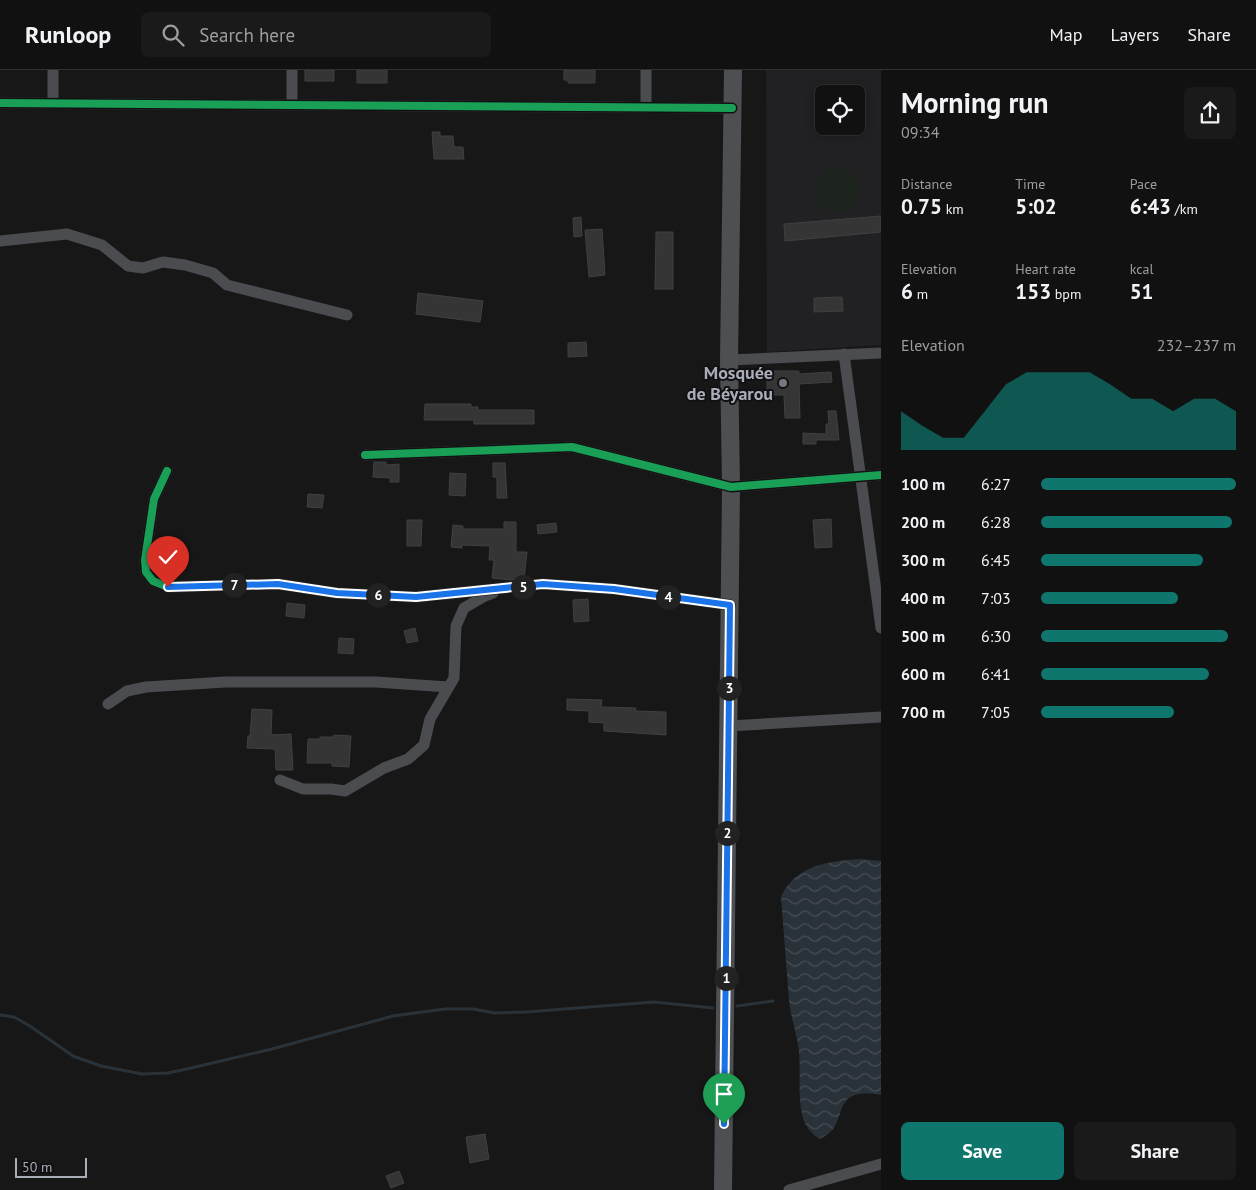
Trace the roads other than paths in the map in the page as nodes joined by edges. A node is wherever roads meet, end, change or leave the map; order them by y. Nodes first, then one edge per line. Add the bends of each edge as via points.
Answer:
1 (53, 70) edge
2 (292, 70) edge
3 (646, 70) edge
4 (733, 70) edge
5 (0, 103) edge
6 (53, 103) junction
7 (292, 105) junction
8 (646, 107) junction
9 (732, 108) junction
10 (0, 241) edge
11 (347, 315) dead end
12 (881, 353) edge
13 (844, 354) junction
14 (729, 360) junction
15 (365, 455) dead end
16 (167, 471) dead end
17 (881, 475) edge
18 (860, 476) junction
19 (731, 487) junction
20 (504, 589) junction
21 (730, 605) junction
22 (881, 628) edge
23 (448, 687) junction
24 (108, 704) dead end
25 (881, 717) edge
26 (729, 726) junction
27 (280, 780) dead end
28 (881, 1164) edge
29 (723, 1190) edge
30 (789, 1190) edge

1 - 6 street
2 - 7 street
3 - 8 street
4 - 9 main road
5 - 6 street
6 - 7 street
7 - 8 street
8 - 9 street
9 - 14 main road
10 - 11 street via 67,234 102,245 128,266 143,268 163,262 185,265 213,274 227,285
12 - 13 street
13 - 14 street
13 - 18 street
14 - 19 main road
15 - 19 street via 572,447
16 - 20 street via 154,499 145,566 152,581 168,587 278,584 337,593 416,597
17 - 18 street
18 - 19 street
18 - 22 street
19 - 21 main road
20 - 21 street via 543,584 614,589
20 - 23 street via 464,608 456,626 454,678
21 - 26 main road
23 - 24 street via 376,682 225,682 146,687 127,691
23 - 27 street via 430,718 424,745 408,759 384,768 345,791 303,789
25 - 26 street
26 - 29 main road
28 - 30 street

